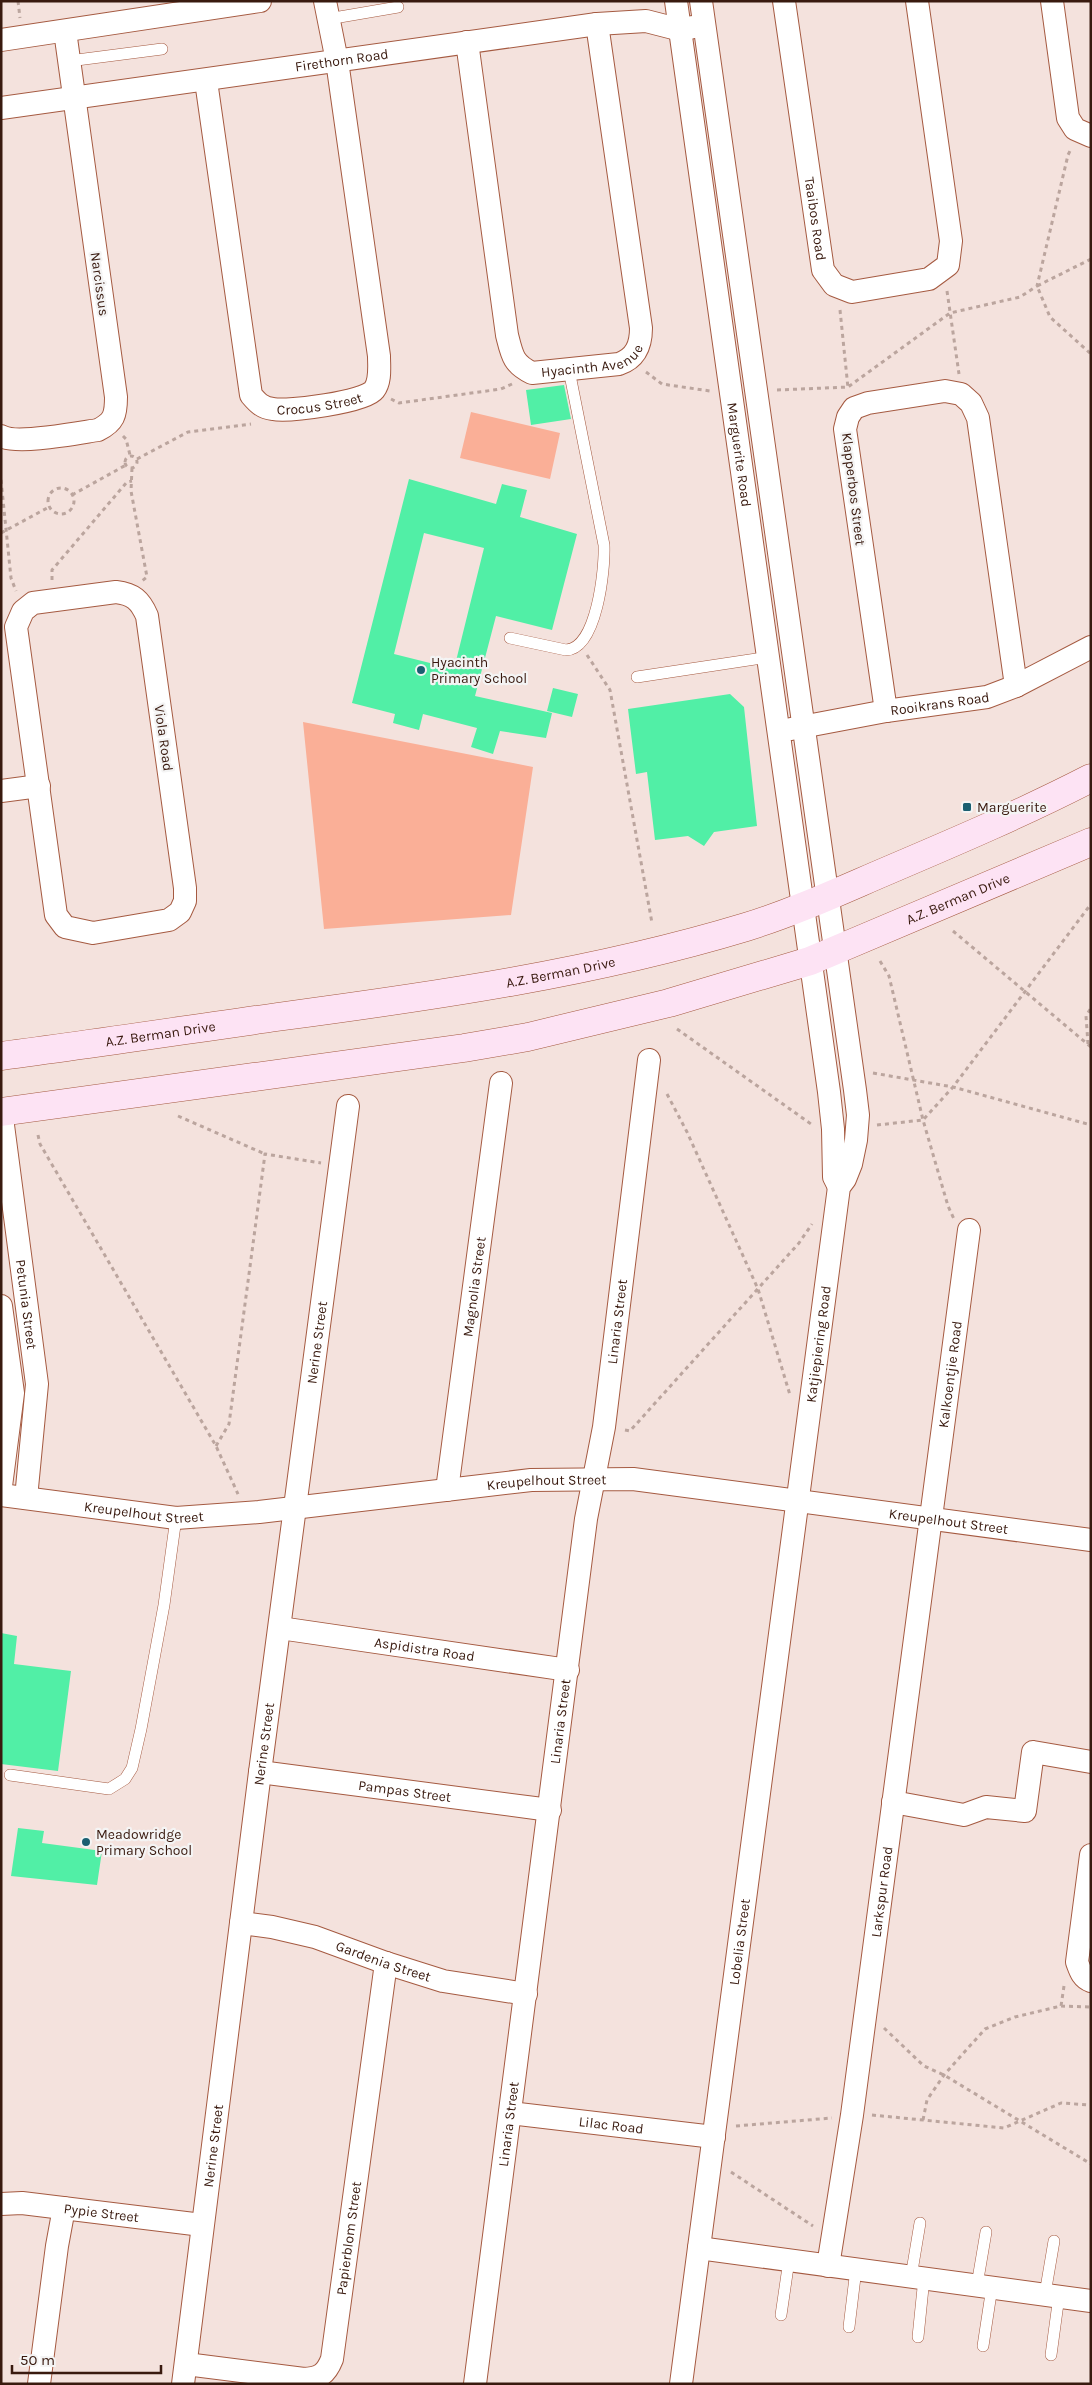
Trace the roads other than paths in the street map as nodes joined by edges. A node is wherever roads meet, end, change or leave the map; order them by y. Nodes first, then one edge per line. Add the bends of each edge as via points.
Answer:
1 (260, 1) edge
2 (676, 1) edge
3 (701, 1) edge
4 (784, 1) edge
5 (917, 1) edge
6 (1052, 1) edge
7 (398, 7) dead end
8 (326, 10) edge
9 (597, 24) junction
10 (704, 25) junction
11 (681, 30) junction
12 (65, 31) junction
13 (1, 40) edge
14 (467, 42) junction
15 (162, 49) dead end
16 (69, 61) junction
17 (338, 61) junction
18 (206, 80) junction
19 (73, 98) junction
20 (1, 108) edge
21 (1086, 135) edge
22 (569, 370) junction
23 (1, 436) edge
24 (510, 638) dead end
25 (1091, 647) edge
26 (769, 657) junction
27 (637, 677) dead end
28 (1016, 686) junction
29 (886, 711) junction
30 (804, 726) junction
31 (780, 732) junction
32 (1091, 778) edge
33 (39, 786) junction
34 (1, 792) edge
35 (1091, 842) edge
36 (829, 896) junction
37 (802, 907) junction
38 (836, 950) junction
39 (810, 961) junction
40 (1, 1056) edge
41 (649, 1060) dead end
42 (501, 1083) dead end
43 (348, 1106) dead end
44 (1, 1111) edge
45 (839, 1187) junction
46 (969, 1230) road end
47 (1, 1306) edge
48 (593, 1479) junction
49 (1, 1486) edge
50 (447, 1490) junction
51 (1, 1495) edge
52 (26, 1498) junction
53 (798, 1500) junction
54 (296, 1506) junction
55 (176, 1518) junction
56 (931, 1518) junction
57 (1091, 1540) edge
58 (280, 1628) junction
59 (568, 1670) junction
60 (1091, 1762) edge
61 (260, 1772) junction
62 (10, 1775) dead end
63 (893, 1802) junction
64 (550, 1810) junction
65 (1091, 1855) edge
66 (241, 1923) junction
67 (386, 1963) junction
68 (1086, 1976) edge
69 (526, 1994) junction
70 (510, 2113) junction
71 (714, 2137) junction
72 (1, 2204) edge
73 (64, 2208) junction
74 (920, 2223) dead end
75 (202, 2225) junction
76 (986, 2232) dead end
77 (1054, 2241) dead end
78 (699, 2248) junction
79 (789, 2260) junction
80 (828, 2266) junction
81 (856, 2269) junction
82 (917, 2277) junction
83 (984, 2286) junction
84 (1052, 2295) junction
85 (1091, 2301) edge
86 (781, 2316) dead end
87 (849, 2327) dead end
88 (918, 2337) dead end
89 (983, 2346) dead end
90 (1050, 2355) dead end
91 (185, 2374) edge
92 (39, 2384) edge
93 (475, 2384) edge
94 (681, 2384) edge

1 - 12 street
2 - 11 street, Marguerite Road
3 - 10 street, Marguerite Road
4 - 5 street, Taaibos Road via 822,270 834,285 852,292 929,280 948,266 951,241
6 - 21 street via 1068,118
7 - 8 lane
8 - 17 street, Crocus Street
9 - 11 street, Firethorn Road via 646,21
9 - 14 street, Firethorn Road
9 - 22 street, Hyacinth Avenue via 641,339 629,360
10 - 11 street
10 - 30 street, Marguerite Road
11 - 26 street, Marguerite Road
12 - 13 street
12 - 16 street, Narcissus
14 - 17 street, Firethorn Road
14 - 22 street, Hyacinth Avenue via 512,355 520,367 532,373
15 - 16 lane
16 - 19 street, Narcissus
17 - 18 street, Firethorn Road
17 - 18 street, Crocus Street via 379,356 379,378 374,390 363,398 347,402 275,410 259,404 251,394
18 - 19 street, Firethorn Road
19 - 20 street, Firethorn Road
19 - 23 street, Narcissus via 116,412 109,424 98,430 23,440 7,440
22 - 24 lane via 604,552 599,595 588,632 580,644 566,650
25 - 28 street, Rooikrans Road
26 - 27 lane
26 - 31 street, Marguerite Road
28 - 29 street, Rooikrans Road via 987,698
28 - 29 street, Klapperbos Street via 978,418 971,403 961,394 945,390 868,403 851,397 845,429
29 - 30 street, Rooikrans Road
30 - 31 street, Rooikrans Road
30 - 36 street, Marguerite Road
31 - 37 street, Marguerite Road
32 - 36 main road, A.Z. Berman Drive via 986,829
33 - 33 street, Viola Road via 16,628 22,611 33,603 116,592 130,594 141,602 147,616 185,888 185,901 180,912 169,920 93,933 65,927 56,915
33 - 34 street
35 - 38 main road, A.Z. Berman Drive
36 - 37 main road, A.Z. Berman Drive
36 - 38 street, Marguerite Road
37 - 39 street, Marguerite Road
37 - 40 main road, A.Z. Berman Drive via 693,942 480,987
38 - 39 main road, A.Z. Berman Drive
38 - 45 street, Katjiepiering Road via 858,1115 851,1164
39 - 44 main road, A.Z. Berman Drive via 669,1003 528,1036 353,1065
39 - 45 street, Katjiepiering Road via 833,1129 834,1177
41 - 48 street, Linaria Street via 604,1427
42 - 50 street, Magnolia Street
43 - 54 street, Nerine Street
44 - 52 street, Petunia Street via 37,1384
45 - 53 street, Katjiepiering Road
46 - 56 street, Kalkoentjie Road
47 - 49 street, Petunia Street via 13,1393
48 - 50 street, Kreupelhout Street via 531,1480
48 - 53 street, Kreupelhout Street via 633,1479
48 - 59 street, Linaria Street
50 - 54 street, Kreupelhout Street
51 - 52 street, Kreupelhout Street
52 - 55 street, Kreupelhout Street
53 - 56 street, Kreupelhout Street
53 - 71 street, Lobelia Street
54 - 55 street, Kreupelhout Street
54 - 58 street, Nerine Street
55 - 62 lane via 141,1728 132,1768 125,1779 109,1789
56 - 57 street, Kreupelhout Street
56 - 63 street, Larkspur Road
58 - 59 street, Aspidistra Road
58 - 61 street, Nerine Street
59 - 64 street, Linaria Street
60 - 63 street via 1033,1752 1025,1811 986,1807 964,1815
61 - 64 street, Pampas Street
61 - 66 street, Nerine Street
63 - 80 street, Larkspur Road via 852,2115
64 - 69 street, Linaria Street
65 - 68 street via 1078,1962
66 - 67 street, Gardenia Street via 315,1937
66 - 75 street, Nerine Street
67 - 69 street, Gardenia Street via 443,1981
67 - 91 street, Papierblom Street via 332,2359 327,2371 318,2378 304,2379
69 - 70 street, Linaria Street
70 - 71 street, Lilac Road
70 - 93 street, Linaria Street
71 - 78 street, Lobelia Street
72 - 73 street, Pypie Street
73 - 75 street, Pypie Street
73 - 92 street via 56,2246
74 - 82 lane
75 - 91 street, Nerine Street
76 - 83 lane
77 - 84 lane
78 - 79 street
78 - 94 street, Lobelia Street
79 - 80 street
79 - 86 lane
80 - 81 street
81 - 82 street
81 - 87 lane
82 - 83 street
82 - 88 lane
83 - 84 street
83 - 89 lane
84 - 85 street
84 - 90 lane

